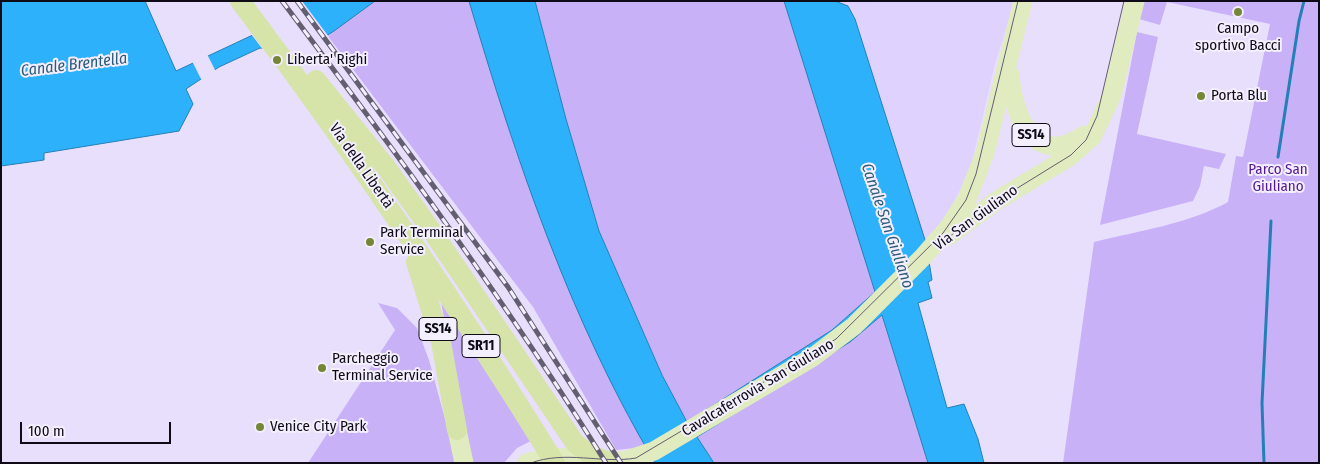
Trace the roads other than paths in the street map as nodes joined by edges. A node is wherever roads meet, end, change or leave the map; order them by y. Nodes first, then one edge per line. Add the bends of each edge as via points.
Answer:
1 (240, 1) edge
2 (256, 1) edge
3 (1023, 1) edge
4 (1135, 1) edge
5 (1010, 56) junction
6 (311, 84) junction
7 (1102, 119) junction
8 (405, 232) junction
9 (927, 254) junction
10 (458, 430) joint
11 (647, 457) edge
12 (606, 461) junction
13 (464, 463) edge
14 (526, 463) edge
15 (555, 463) edge
16 (570, 463) edge

1 - 6 highway, Via della Libertà / SR11
2 - 6 highway, Via della Libertà / SR11
3 - 5 main road, Via San Giuliano / SS14
4 - 7 main road, Via San Giuliano / SS14 via 1115,88
5 - 7 main road, SS14 via 1015,108 1024,127 1038,141 1056,146 1070,144
5 - 9 main road, Via San Giuliano / SS14 via 975,180 955,219
6 - 8 highway, Via della Libertà / SR11
6 - 12 highway via 407,196 576,445 595,458
6 - 16 highway, Via della Libertà / SR11 via 359,139
7 - 9 main road, Via San Giuliano / SS14 via 1092,137 1080,149 988,206
8 - 10 highway, SS14 via 439,332
8 - 15 highway, Via della Libertà / SR11
9 - 11 main road, Cavalcaferrovia San Giuliano via 838,340
10 - 13 main road, SS14
11 - 12 main road, Cavalcaferrovia San Giuliano
12 - 14 main road, Cavalcaferrovia San Giuliano via 549,457

